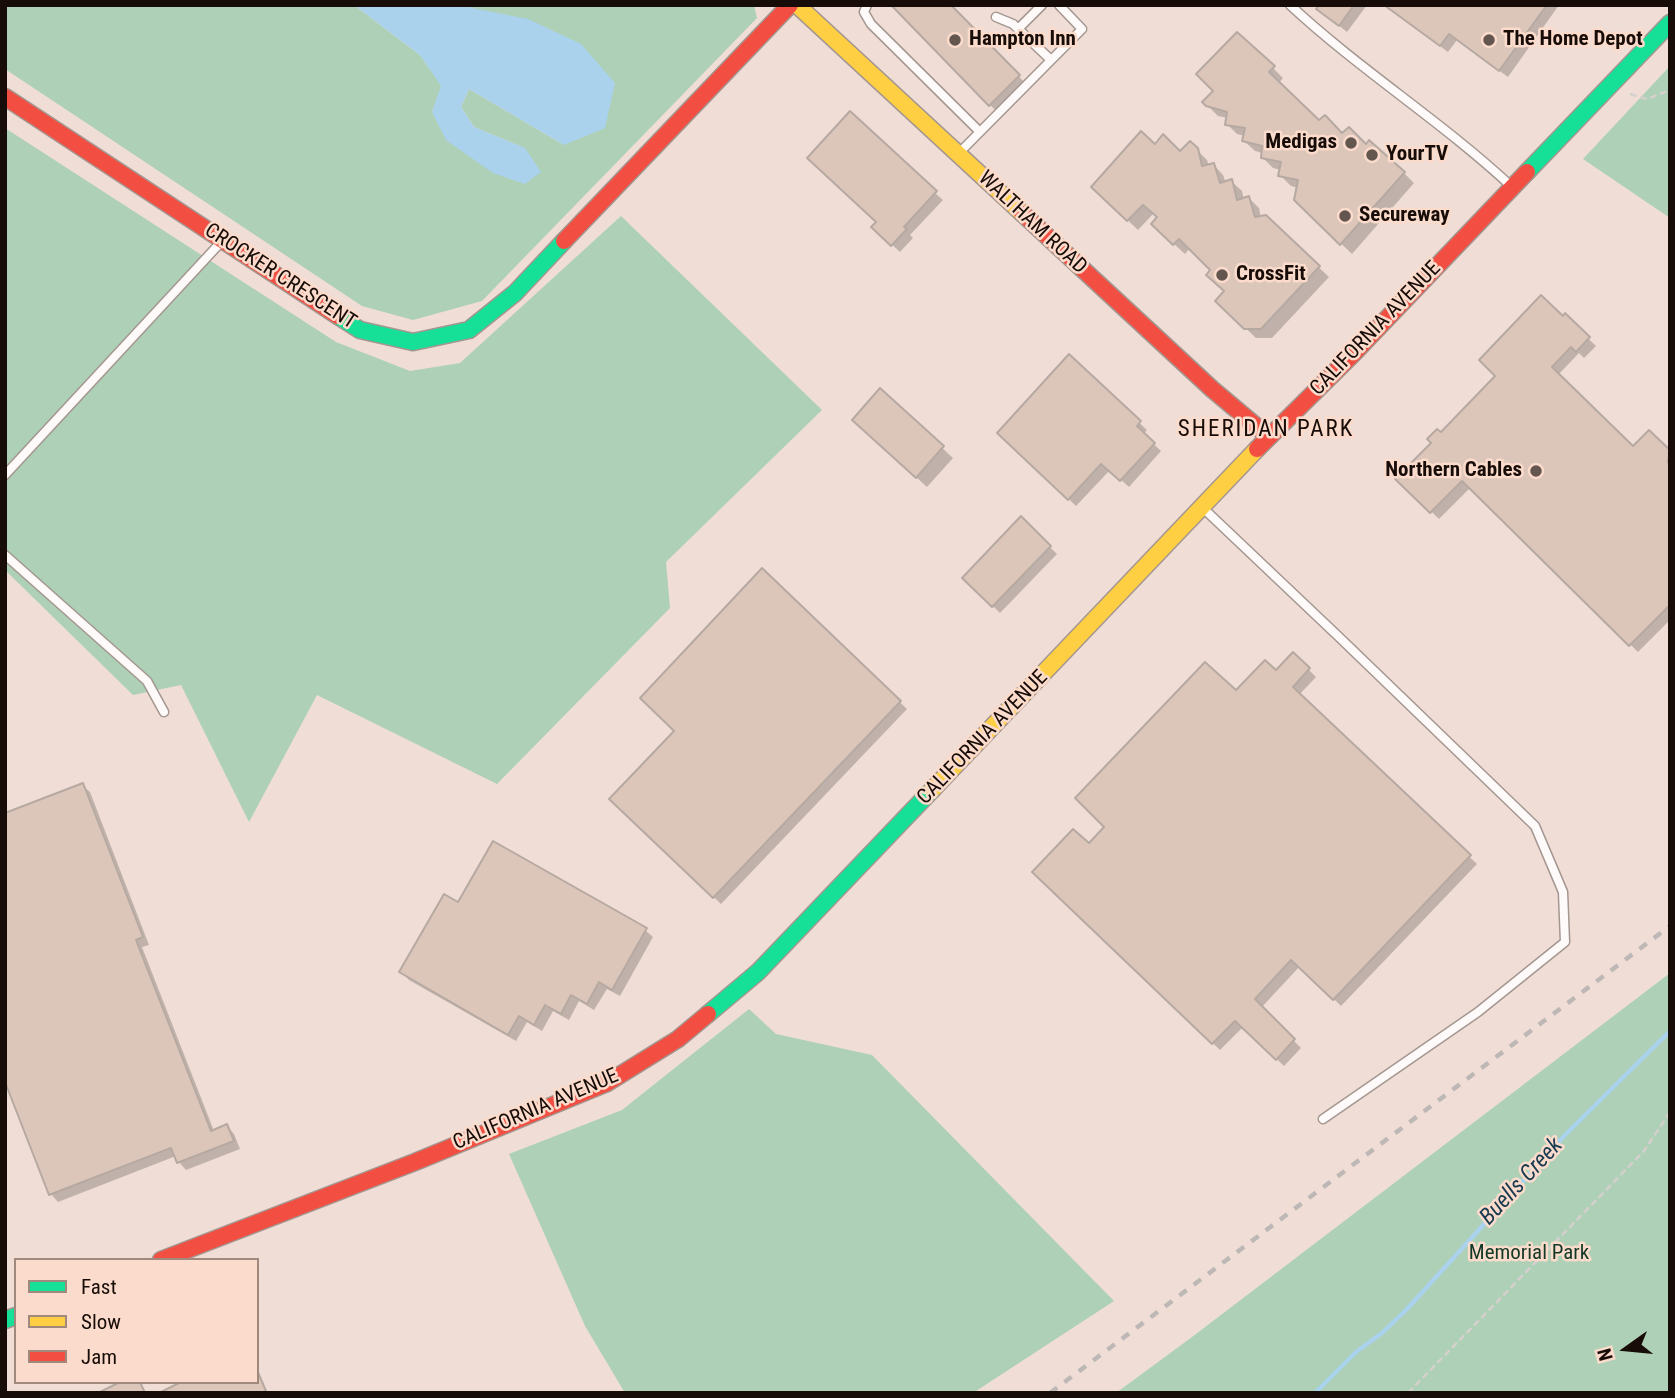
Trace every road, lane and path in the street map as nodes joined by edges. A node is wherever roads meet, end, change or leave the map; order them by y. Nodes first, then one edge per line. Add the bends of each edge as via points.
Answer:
1 (790, 5) edge
2 (797, 5) edge
3 (867, 5) edge
4 (1042, 5) edge
5 (1059, 5) edge
6 (1290, 5) edge
7 (996, 17) dead end
8 (1670, 23) edge
9 (1018, 29) junction
10 (1051, 60) junction
11 (1609, 88) junction
12 (1670, 90) edge
13 (5, 97) edge
14 (980, 132) junction
15 (958, 154) junction
16 (1513, 188) junction
17 (222, 240) junction
18 (1269, 437) junction
19 (5, 475) edge
20 (1203, 508) junction
21 (5, 555) edge
22 (164, 712) dead end
23 (1670, 1112) edge
24 (1323, 1119) dead end
25 (166, 1258) edge
26 (1408, 1393) edge

1 - 17 street, CROCKER CRESCENT via 515,293 470,330 413,342 360,330
2 - 15 street, WALTHAM ROAD
3 - 14 lane via 864,12 871,24
4 - 9 lane
5 - 10 lane via 1082,29
6 - 16 lane via 1332,44
7 - 9 lane
8 - 11 street, CALIFORNIA AVENUE
9 - 10 lane
10 - 14 lane
11 - 12 path via 1647,99
11 - 16 street, CALIFORNIA AVENUE
13 - 17 street, CROCKER CRESCENT
14 - 15 lane
15 - 18 street, WALTHAM ROAD
16 - 18 street, CALIFORNIA AVENUE
17 - 19 lane
18 - 20 street, CALIFORNIA AVENUE
20 - 24 lane via 1535,827 1563,892 1565,942 1478,1012
20 - 25 street, CALIFORNIA AVENUE via 758,972 678,1039 607,1083
21 - 22 lane via 147,681
23 - 26 path via 1644,1151

